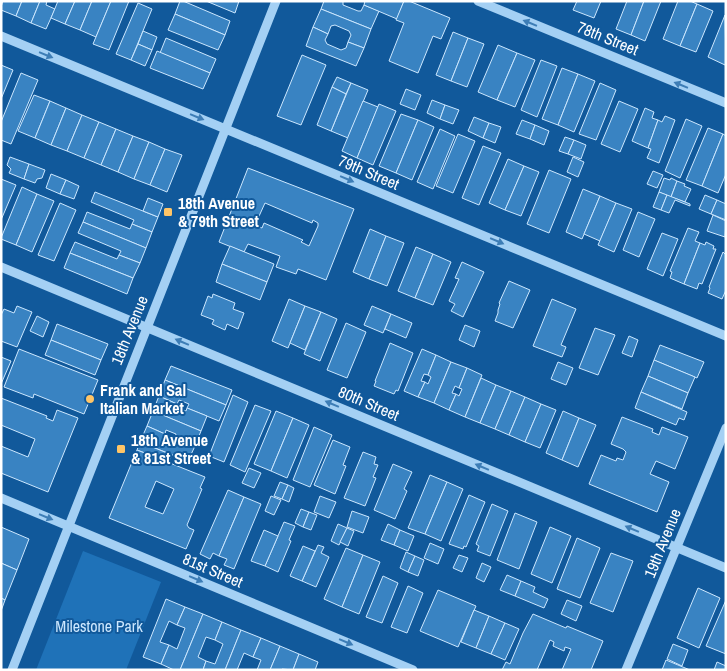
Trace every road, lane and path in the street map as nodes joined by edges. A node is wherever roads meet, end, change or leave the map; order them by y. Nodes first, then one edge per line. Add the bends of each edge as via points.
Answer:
1 (276, 1) edge
2 (478, 1) edge
3 (1, 36) edge
4 (726, 103) edge
5 (225, 128) junction
6 (1, 267) edge
7 (146, 327) junction
8 (726, 336) edge
9 (726, 428) edge
10 (1, 498) edge
11 (68, 526) junction
12 (676, 547) junction
13 (726, 568) edge
14 (12, 670) edge
15 (413, 670) edge
16 (626, 670) edge

1 - 5 street, 18th Avenue
4 -> 2 street, 78th Street
3 -> 5 street, 79th Street
5 - 7 street, 18th Avenue
5 -> 8 street, 79th Street
6 - 7 street, 80th Street
7 - 11 street, 18th Avenue
12 -> 7 street, 80th Street
9 - 12 street, 19th Avenue
10 -> 11 street, 81st Street
11 - 14 street, 18th Avenue
11 -> 15 street, 81st Street
12 - 13 street, 80th Street
12 - 16 street, 19th Avenue

